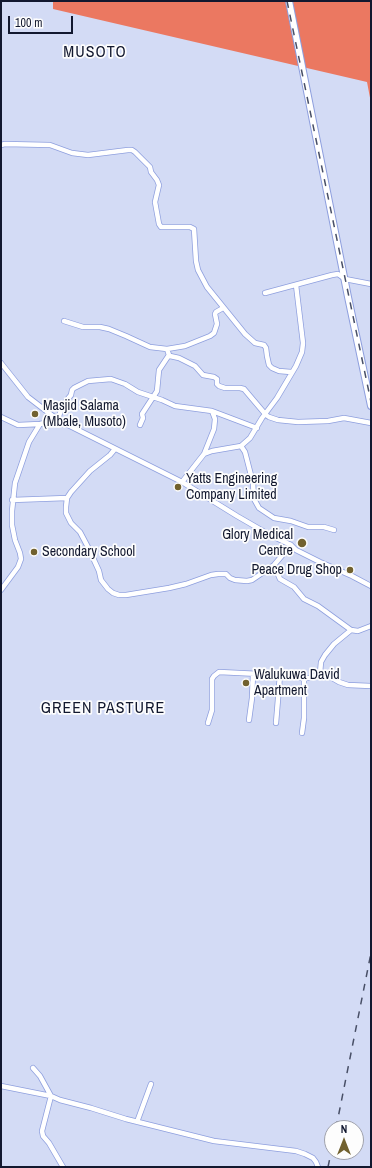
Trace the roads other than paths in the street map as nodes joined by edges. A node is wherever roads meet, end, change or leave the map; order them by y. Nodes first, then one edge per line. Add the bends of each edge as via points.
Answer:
1 (289, 1) edge
2 (1, 145) edge
3 (345, 279) junction
4 (371, 284) edge
5 (296, 285) junction
6 (265, 293) dead end
7 (223, 308) junction
8 (64, 321) dead end
9 (167, 349) junction
10 (169, 355) junction
11 (1, 363) edge
12 (291, 372) junction
13 (154, 397) junction
14 (371, 406) edge
15 (212, 411) junction
16 (266, 415) junction
17 (1, 417) edge
18 (58, 420) junction
19 (371, 423) edge
20 (40, 424) junction
21 (140, 425) dead end
22 (257, 428) junction
23 (241, 446) junction
24 (115, 449) junction
25 (204, 454) junction
26 (182, 482) junction
27 (67, 498) junction
28 (12, 500) junction
29 (334, 530) dead end
30 (291, 545) junction
31 (274, 565) junction
32 (371, 586) edge
33 (1, 590) edge
34 (371, 626) edge
35 (351, 630) junction
36 (320, 673) junction
37 (253, 674) junction
38 (280, 675) junction
39 (304, 678) junction
40 (371, 686) edge
41 (249, 720) dead end
42 (208, 723) dead end
43 (276, 723) dead end
44 (302, 733) dead end
45 (34, 1068) dead end
46 (151, 1084) dead end
47 (1, 1086) edge
48 (51, 1096) junction
49 (137, 1122) junction
50 (64, 1167) edge
51 (318, 1167) edge

1 - 3 main road
2 - 7 street via 50,145 72,153 88,155 128,150 135,152 150,167 159,185 155,202 159,224 161,227 194,229 198,270
3 - 4 street
3 - 5 street via 338,274 332,274
3 - 14 main road
5 - 6 street
5 - 12 street via 303,343 300,359
7 - 9 street via 215,314 217,324 210,336 185,346
7 - 12 street via 245,334 264,345 272,368
8 - 9 street via 83,327 109,329 150,347
9 - 10 street
10 - 13 street via 159,370
10 - 16 street via 194,366 203,375 214,377 219,386 244,389
11 - 18 street via 28,397
12 - 16 street
13 - 15 street via 175,406
13 - 18 street via 111,379 88,381 72,390 71,396 62,406
13 - 21 street via 142,414
15 - 22 street
15 - 25 street via 214,429
16 - 19 street via 290,421 328,421 344,418
16 - 22 street
17 - 20 street via 18,425
18 - 20 street
18 - 24 street
20 - 28 street via 23,457
22 - 23 street
23 - 25 street via 212,450
23 - 29 street via 253,483 254,499 259,508 274,518 308,527
24 - 26 street
24 - 27 street via 85,476
25 - 26 street
26 - 30 street
27 - 28 street
27 - 31 street via 66,513 70,523 80,532 101,580 108,589 119,595 162,590 218,574 248,581
28 - 33 street via 12,525 21,559
30 - 31 street
30 - 32 street via 302,553
31 - 35 street via 280,579 294,587 304,599
34 - 35 street via 358,631
35 - 36 street via 325,655
36 - 39 street
36 - 40 street via 348,685
37 - 38 street
37 - 41 street
37 - 42 street via 219,672 214,676 212,710
38 - 39 street
38 - 43 street
39 - 44 street
45 - 48 street
46 - 49 street
47 - 48 street
48 - 49 street
48 - 50 street via 42,1134
49 - 51 street via 214,1141 296,1151 313,1158

